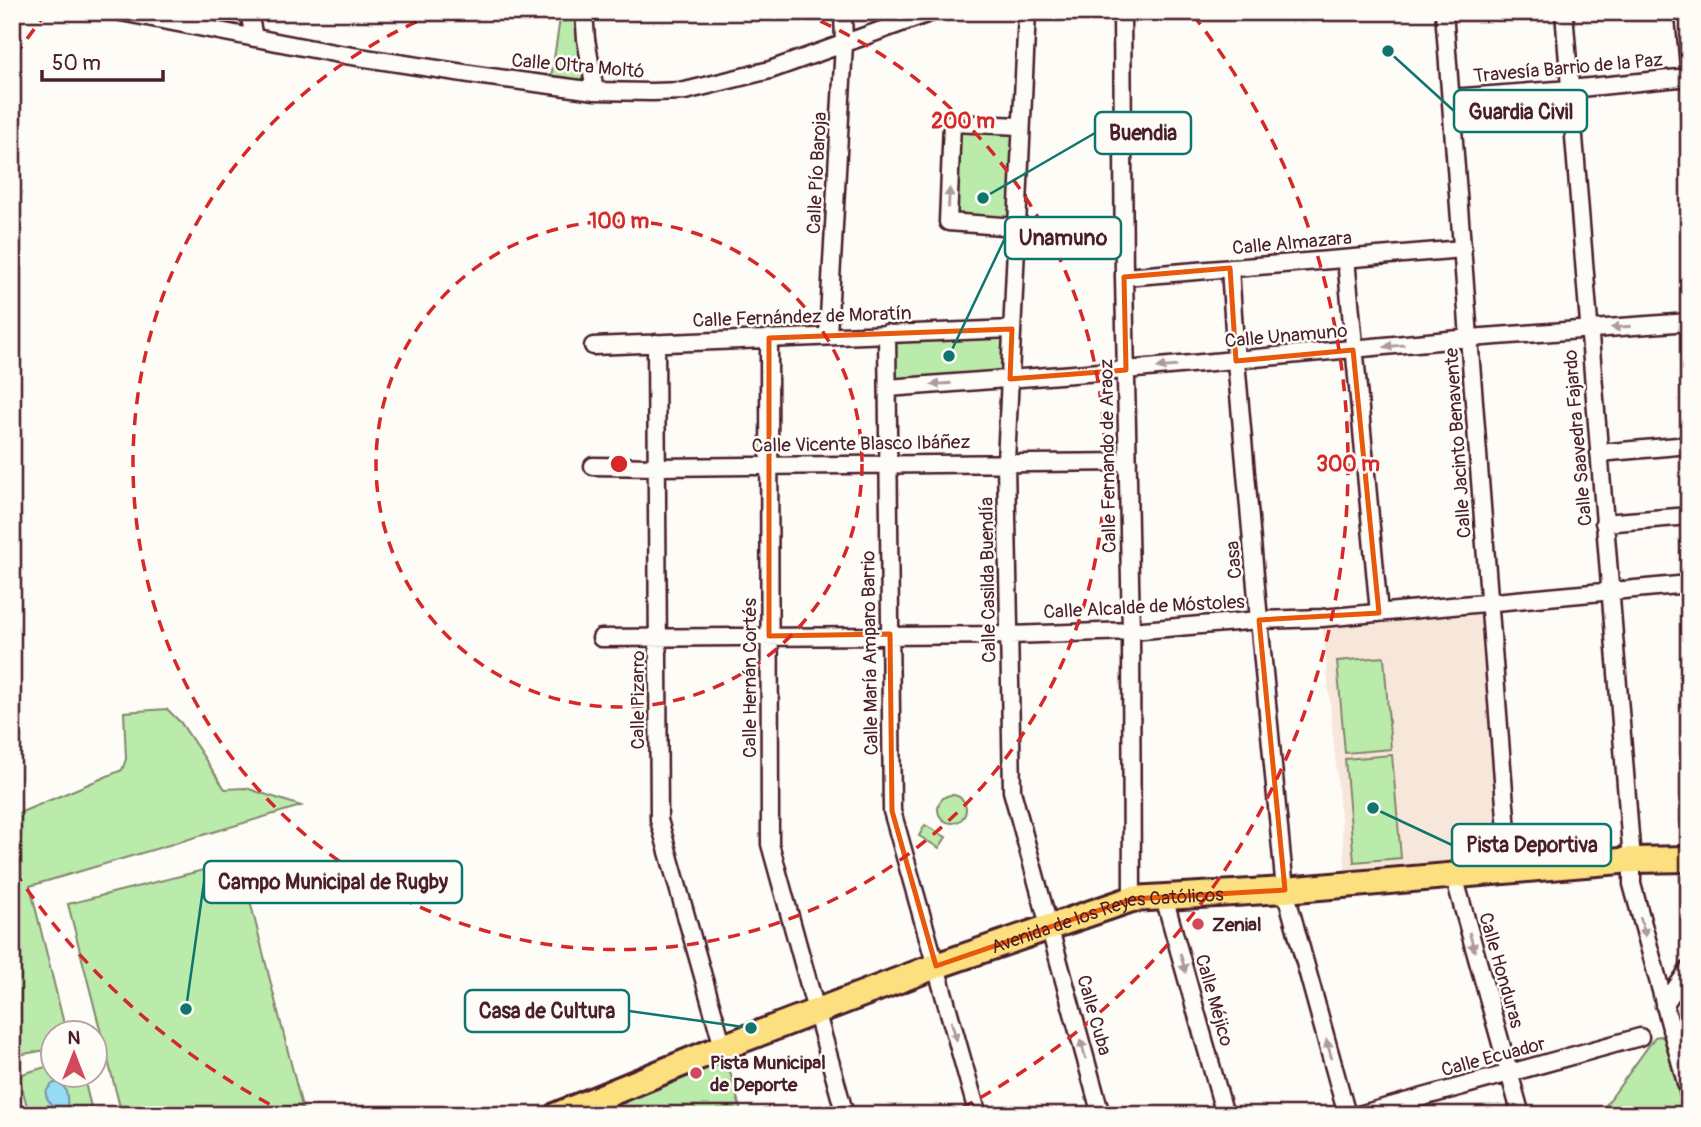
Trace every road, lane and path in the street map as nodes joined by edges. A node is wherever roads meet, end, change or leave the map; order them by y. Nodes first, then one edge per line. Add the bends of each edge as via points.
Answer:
1 (121, 12) edge
2 (249, 12) edge
3 (584, 12) edge
4 (843, 12) edge
5 (932, 12) edge
6 (1027, 12) edge
7 (1122, 12) edge
8 (1444, 12) edge
9 (1564, 12) edge
10 (1684, 12) edge
11 (254, 38) junction
12 (844, 44) junction
13 (1689, 67) edge
14 (1689, 77) edge
15 (1570, 89) junction
16 (595, 91) junction
17 (1451, 98) junction
18 (1021, 126) junction
19 (1016, 227) junction
20 (1463, 249) junction
21 (1346, 259) junction
22 (1230, 268) junction
23 (1124, 277) junction
24 (1689, 322) edge
25 (1012, 329) junction
26 (1589, 329) junction
27 (887, 333) junction
28 (828, 335) junction
29 (769, 338) junction
30 (1470, 338) junction
31 (656, 343) junction
32 (593, 346) dead end
33 (1353, 350) junction
34 (1236, 361) junction
35 (1126, 370) junction
36 (1010, 379) junction
37 (888, 388) junction
38 (1689, 445) edge
39 (1599, 453) junction
40 (1128, 461) junction
41 (1006, 462) junction
42 (888, 463) junction
43 (769, 465) junction
44 (593, 466) dead end
45 (657, 467) junction
46 (1689, 516) edge
47 (1604, 523) junction
48 (1689, 584) edge
49 (1610, 591) junction
50 (1490, 603) junction
51 (1379, 613) junction
52 (1259, 621) junction
53 (1131, 631) junction
54 (890, 634) junction
55 (1010, 635) junction
56 (769, 636) junction
57 (601, 638) dead end
58 (658, 638) junction
59 (1689, 859) edge
60 (1632, 860) junction
61 (1510, 870) junction
62 (1454, 876) junction
63 (1285, 890) junction
64 (1164, 897) junction
65 (1132, 899) junction
66 (1048, 927) junction
67 (936, 966) junction
68 (1689, 969) edge
69 (1664, 1004) junction
70 (817, 1012) junction
71 (1689, 1025) edge
72 (1671, 1030) junction
73 (1640, 1037) dead end
74 (723, 1047) junction
75 (1509, 1074) junction
76 (1689, 1094) edge
77 (596, 1107) edge
78 (558, 1115) edge
79 (845, 1115) edge
80 (978, 1115) edge
81 (1101, 1115) edge
82 (1225, 1115) edge
83 (1348, 1115) edge
84 (1358, 1115) edge
85 (1521, 1115) edge

1 - 11 street, Calle Oltra Moltó
2 - 11 street
3 - 16 street
4 - 12 street, Calle Pío Baroja
5 - 12 street, Calle Oltra Moltó
6 - 18 street, Calle Casilda Buendía
7 - 23 street, Calle Fernando de Araoz
8 - 17 street, Calle Jacinto Benavente
9 - 15 street, Calle Saavedra Fajardo
10 - 13 street
11 - 16 street, Calle Oltra Moltó
12 - 16 street, Calle Oltra Moltó via 770,70 685,91
12 - 28 street, Calle Pío Baroja
14 - 15 street, Travesía Barrio de la Paz
15 - 17 street, Travesía Barrio de la Paz
15 - 26 street, Calle Saavedra Fajardo
17 - 20 street, Calle Jacinto Benavente
18 - 19 street, Calle Casilda Buendía
19 -> 18 street via 948,222 952,122
19 - 25 street, Calle Casilda Buendía
20 - 21 street, Calle Almazara
20 - 30 street, Calle Jacinto Benavente
21 - 22 street, Calle Almazara
21 - 33 street
22 - 23 street, Calle Almazara
22 - 34 street, Casa
23 - 35 street, Calle Fernando de Araoz
24 -> 26 street, Calle Unamuno
25 - 27 street, Calle Fernández de Moratín
25 - 36 street, Calle Casilda Buendía
26 - 30 street, Calle Unamuno
26 - 39 street, Calle Saavedra Fajardo
27 - 28 street, Calle Fernández de Moratín
27 - 37 street, Calle María Amparo Barrio
28 - 29 street, Calle Fernández de Moratín
29 - 31 street, Calle Fernández de Moratín
29 - 43 street, Calle Hernán Cortés
30 -> 33 street, Calle Unamuno
30 - 50 street, Calle Jacinto Benavente
31 - 32 street, Calle Fernández de Moratín
31 - 45 street, Calle Pizarro
33 - 34 street, Calle Unamuno
33 - 51 street
34 -> 35 street, Calle Unamuno
34 - 52 street, Casa
35 - 36 street, Calle Unamuno
35 - 40 street, Calle Fernando de Araoz
36 -> 37 street, Calle Unamuno
36 - 41 street, Calle Casilda Buendía
37 - 42 street, Calle María Amparo Barrio
38 - 39 street
39 - 47 street, Calle Saavedra Fajardo
40 - 41 street, Calle Vicente Blasco Ibáñez
40 - 53 street, Calle Fernando de Araoz
41 - 42 street, Calle Vicente Blasco Ibáñez
41 - 55 street, Calle Casilda Buendía
42 - 43 street, Calle Vicente Blasco Ibáñez
42 - 54 street, Calle María Amparo Barrio
43 - 45 street, Calle Vicente Blasco Ibáñez
43 - 56 street, Calle Hernán Cortés
44 - 45 street, Calle Vicente Blasco Ibáñez
45 - 58 street, Calle Pizarro
46 - 47 street
47 - 49 street, Calle Saavedra Fajardo
48 - 49 street, Calle Alcalde de Móstoles
49 - 50 street, Calle Alcalde de Móstoles
49 - 60 street, Calle Saavedra Fajardo
50 - 51 street, Calle Alcalde de Móstoles
50 - 61 street, Calle Jacinto Benavente
51 - 52 street, Calle Alcalde de Móstoles
52 - 53 street, Calle Alcalde de Móstoles
52 - 63 street, Casa
53 - 55 street, Calle Alcalde de Móstoles
53 - 65 street, Calle Fernando de Araoz
54 - 55 street, Calle Alcalde de Móstoles
54 - 56 street, Calle Alcalde de Móstoles
54 - 67 street, Calle María Amparo Barrio via 892,811
55 - 66 street, Calle Casilda Buendía via 1012,791
56 - 58 street, Calle Alcalde de Móstoles
56 - 70 street, Calle Hernán Cortés via 771,845
57 - 58 street, Calle Alcalde de Móstoles
58 - 74 street, Calle Pizarro via 659,820
59 - 60 main road, Avenida de los Reyes Católicos
60 - 61 main road, Avenida de los Reyes Católicos
60 -> 69 street, Calle Saavedra Fajardo via 1632,884
61 - 62 main road, Avenida de los Reyes Católicos
62 - 63 main road, Avenida de los Reyes Católicos
62 -> 75 street, Calle Honduras
63 - 64 main road, Avenida de los Reyes Católicos
83 -> 63 street, Casa
64 - 65 main road, Avenida de los Reyes Católicos
64 -> 82 street, Calle Méjico
65 - 66 main road, Avenida de los Reyes Católicos
66 - 67 main road, Avenida de los Reyes Católicos
81 -> 66 street, Calle Cuba
67 - 70 main road, Avenida de los Reyes Católicos
67 -> 80 street, Calle María Amparo Barrio
68 - 69 street
69 - 72 street, Calle Saavedra Fajardo
70 - 74 main road, Avenida de los Reyes Católicos
70 - 79 street, Calle Hernán Cortés
71 - 72 street
72 - 76 street, Calle Saavedra Fajardo
73 - 75 street, Calle Ecuador
74 - 77 main road, Avenida de los Reyes Católicos
75 - 84 street, Calle Ecuador
75 - 85 street, Calle Honduras
77 - 78 main road, Avenida de los Reyes Católicos

